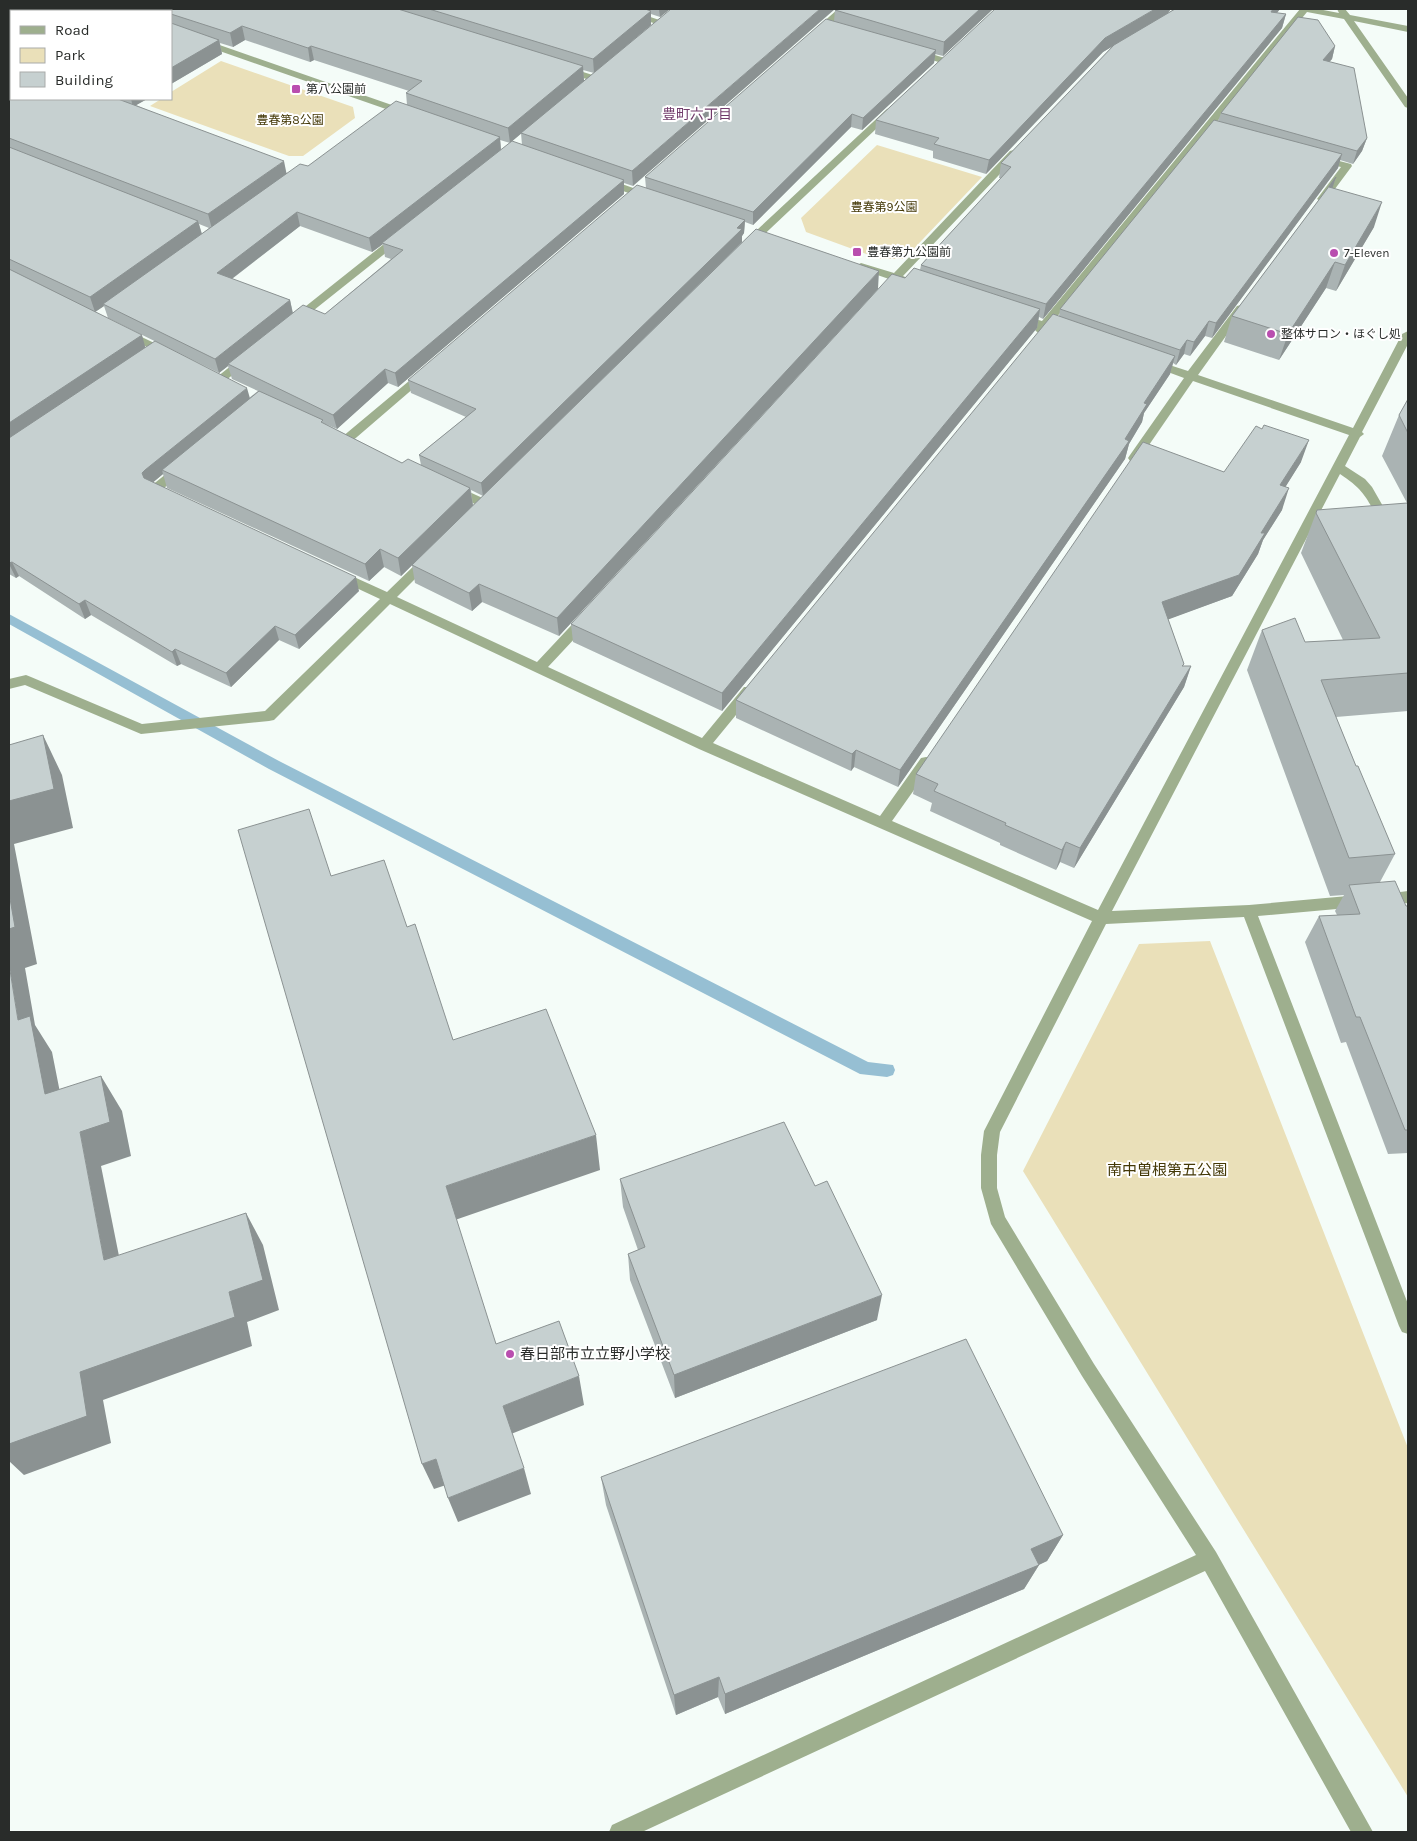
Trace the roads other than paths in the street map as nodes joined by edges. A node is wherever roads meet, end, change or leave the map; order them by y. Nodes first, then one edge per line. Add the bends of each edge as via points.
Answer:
1 (618, 9) edge
2 (843, 9) edge
3 (1305, 9) edge
4 (1344, 13) edge
5 (662, 23) edge
6 (1408, 29) edge
7 (172, 31) edge
8 (808, 39) edge
9 (907, 50) edge
10 (945, 61) edge
11 (558, 67) edge
12 (596, 79) edge
13 (902, 100) edge
14 (1408, 105) edge
15 (420, 118) edge
16 (1019, 148) edge
17 (1310, 156) edge
18 (591, 176) edge
19 (661, 200) edge
20 (1312, 213) edge
21 (404, 234) edge
22 (738, 254) edge
23 (851, 263) edge
24 (897, 278) junction
25 (925, 286) edge
26 (883, 292) edge
27 (1248, 299) edge
28 (1008, 314) edge
29 (290, 324) edge
30 (1046, 325) junction
31 (112, 326) edge
32 (1408, 334) edge
33 (1073, 335) edge
34 (1033, 341) edge
35 (251, 355) edge
36 (176, 357) edge
37 (1145, 361) edge
38 (435, 364) edge
39 (1190, 377) junction
40 (220, 379) edge
41 (1358, 434) junction
42 (346, 440) edge
43 (186, 464) edge
44 (1129, 466) edge
45 (1339, 468) junction
46 (441, 483) edge
47 (182, 501) edge
48 (484, 503) edge
49 (1391, 531) edge
50 (436, 550) edge
51 (326, 568) edge
52 (389, 598) junction
53 (594, 608) edge
54 (540, 667) junction
55 (760, 677) edge
56 (9, 684) edge
57 (704, 745) junction
58 (934, 750) edge
59 (883, 823) junction
60 (1408, 897) edge
61 (1248, 911) junction
62 (1101, 918) junction
63 (1408, 1326) edge
64 (1210, 1559) junction
65 (619, 1832) edge
66 (1362, 1832) edge

1 - 5 street
2 - 8 street via 827,28
3 - 4 street
3 - 30 street via 1212,129
4 - 6 street
4 - 14 street
7 - 15 street via 388,111
9 - 10 street
11 - 12 street
13 - 22 street
16 - 24 street
17 - 20 street via 1347,166
18 - 19 street
21 - 29 street
23 - 24 street
24 - 25 street
24 - 26 street
27 - 39 street
28 - 30 street
30 - 33 street
30 - 34 street
31 - 36 street via 155,351
32 - 41 street
35 - 40 street
37 - 39 street
38 - 42 street
39 - 41 street
39 - 44 street
41 - 45 street
43 - 47 street via 155,489
45 - 49 street via 1368,490
45 - 62 street
46 - 48 street
50 - 52 street
51 - 52 street
52 - 54 street
52 - 56 street via 269,716 141,729 26,680
53 - 54 street
54 - 57 street
55 - 57 street
57 - 59 street
58 - 59 street
59 - 62 street
60 - 61 street
61 - 62 street
61 - 63 street
62 - 64 street via 992,1131 989,1188 997,1219 1088,1370
64 - 65 street
64 - 66 street

